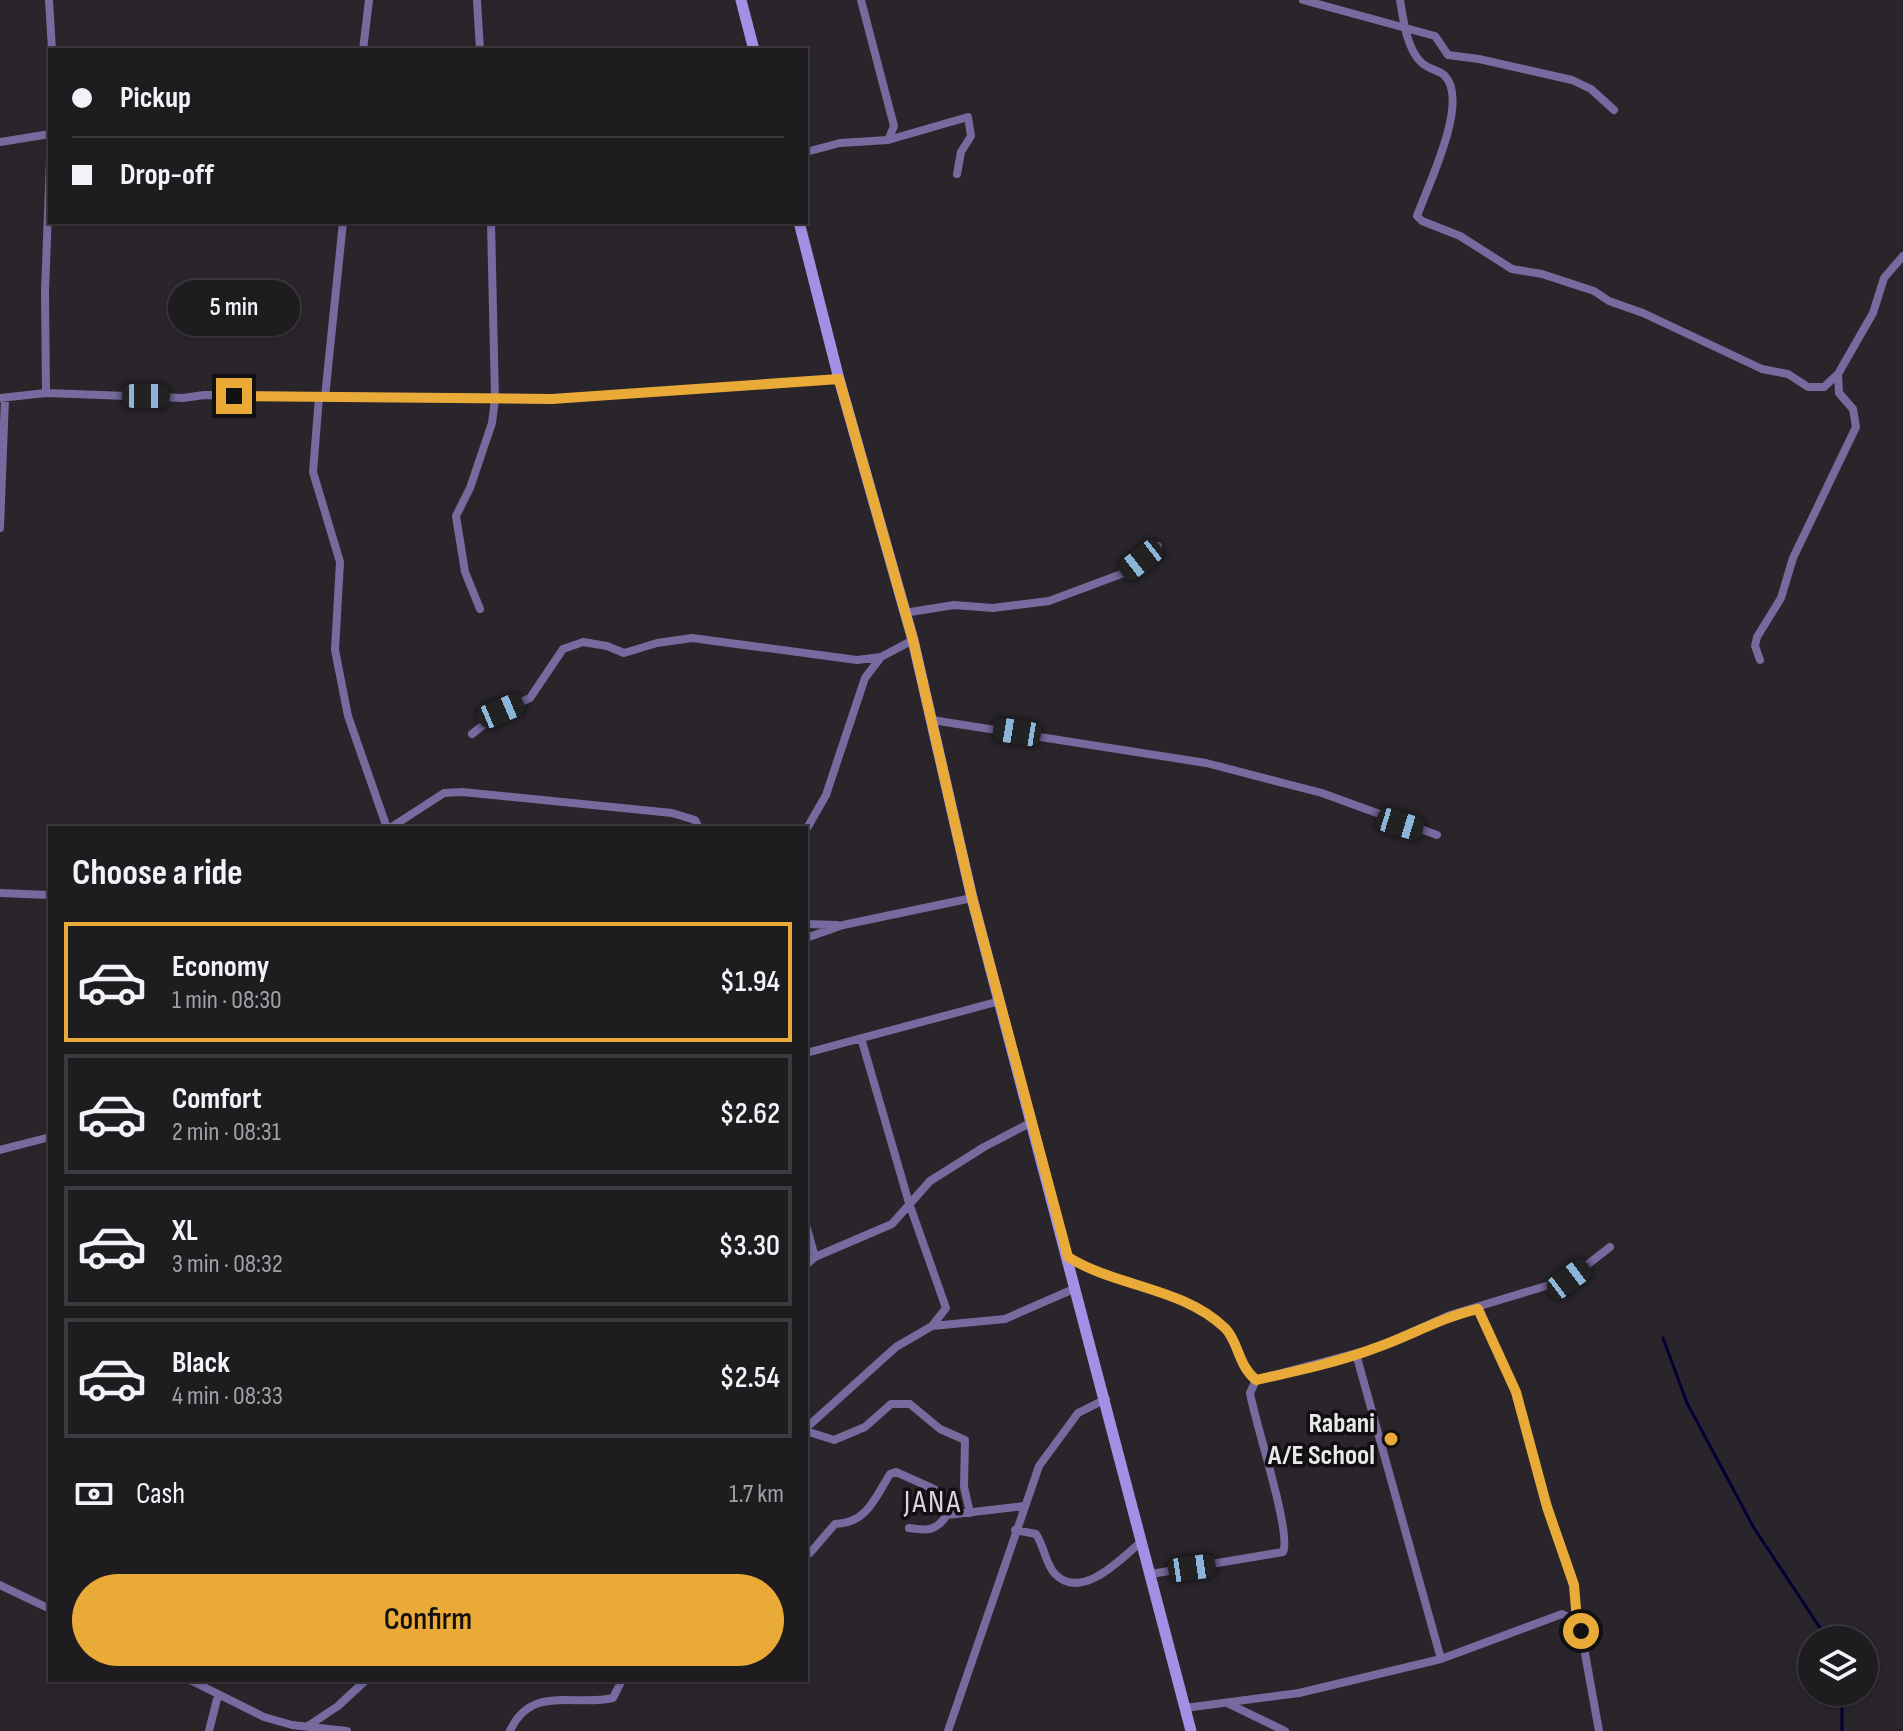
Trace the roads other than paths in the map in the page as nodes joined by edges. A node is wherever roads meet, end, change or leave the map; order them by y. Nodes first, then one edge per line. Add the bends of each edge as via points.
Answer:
1 (49, 0) edge
2 (369, 0) edge
3 (477, 0) edge
4 (741, 0) edge
5 (861, 0) edge
6 (1303, 0) edge
7 (1400, 0) edge
8 (1404, 28) junction
9 (52, 48) edge
10 (363, 48) edge
11 (480, 48) edge
12 (753, 48) edge
13 (1614, 110) dead end
14 (48, 134) edge
15 (888, 140) junction
16 (0, 142) edge
17 (808, 151) edge
18 (957, 174) dead end
19 (48, 212) edge
20 (343, 224) edge
21 (491, 224) edge
22 (800, 224) edge
23 (1903, 256) edge
24 (1838, 374) junction
25 (839, 379) junction
26 (46, 393) junction
27 (322, 397) junction
28 (2, 398) edge
29 (495, 399) junction
30 (0, 528) edge
31 (1158, 546) dead end
32 (480, 609) dead end
33 (904, 613) junction
34 (913, 640) junction
35 (881, 657) junction
36 (1760, 660) dead end
37 (932, 720) junction
38 (472, 734) dead end
39 (387, 826) edge
40 (391, 826) edge
41 (698, 826) edge
42 (808, 826) edge
43 (1437, 835) dead end
44 (0, 893) edge
45 (48, 895) edge
46 (972, 898) junction
47 (808, 924) edge
48 (843, 925) junction
49 (808, 937) edge
50 (1000, 1001) junction
51 (861, 1038) junction
52 (808, 1052) edge
53 (1032, 1122) junction
54 (48, 1138) edge
55 (0, 1150) edge
56 (909, 1203) junction
57 (808, 1232) edge
58 (1610, 1247) dead end
59 (815, 1257) junction
60 (1068, 1257) junction
61 (808, 1263) edge
62 (1076, 1288) junction
63 (1478, 1309) junction
64 (932, 1326) junction
65 (1356, 1354) junction
66 (1256, 1380) junction
67 (1106, 1399) junction
68 (808, 1428) edge
69 (808, 1431) edge
70 (934, 1489) dead end
71 (1024, 1506) junction
72 (970, 1513) junction
73 (909, 1528) dead end
74 (1015, 1530) junction
75 (1143, 1540) junction
76 (808, 1554) edge
77 (1151, 1574) junction
78 (0, 1585) edge
79 (48, 1608) edge
80 (1577, 1621) junction
81 (1441, 1659) junction
82 (194, 1682) edge
83 (364, 1682) edge
84 (621, 1682) edge
85 (218, 1695) junction
86 (1226, 1703) junction
87 (1185, 1708) junction
88 (308, 1726) junction
89 (209, 1731) edge
90 (347, 1731) edge
91 (510, 1731) edge
92 (948, 1731) edge
93 (1191, 1731) edge
94 (1285, 1731) edge
95 (1599, 1731) edge

1 - 9 street
2 - 10 street
3 - 11 street
4 - 12 main road
5 - 15 street via 894,126
6 - 8 street
7 - 8 street
8 - 13 street via 1435,36 1448,55 1572,80
8 - 24 street via 1421,62 1444,75 1451,88 1449,130 1417,216 1422,221 1471,242 1512,269 1594,291 1808,387 1824,387
14 - 16 street
15 - 17 street
15 - 18 street via 968,117 971,136
19 - 26 street
20 - 27 street
21 - 29 street
22 - 25 main road
23 - 24 street via 1884,278 1873,313
24 - 36 street via 1839,393 1853,409 1856,427 1793,558 1781,598 1757,637
25 - 29 street
25 - 33 main road
26 - 27 street
26 - 28 street
27 - 29 street
27 - 39 street via 313,472 340,562 335,650 348,716
28 - 30 street
29 - 32 street via 492,423 456,516 465,572
31 - 33 street via 1124,573 1049,601
33 - 34 main road
34 - 35 street
34 - 37 main road
35 - 38 street via 857,660 692,638 624,653 583,642 563,649 530,698 501,711
35 - 42 street via 865,678 826,795
37 - 43 street via 1206,763 1334,796
37 - 46 main road
40 - 41 street via 444,793 462,792 672,813 695,820
44 - 45 street
46 - 48 street
46 - 50 main road
47 - 48 street
48 - 49 street
50 - 51 street
50 - 53 main road
51 - 52 street
51 - 56 street
53 - 56 street via 930,1181
53 - 60 main road
54 - 55 street
56 - 59 street via 892,1224
56 - 64 street via 946,1308
57 - 59 street
58 - 63 street via 1569,1279
59 - 61 street
60 - 62 main road
60 - 66 street via 1088,1270 1189,1304 1227,1330 1244,1370
62 - 64 street via 1005,1319
62 - 67 main road
63 - 65 street via 1450,1315
63 - 80 street via 1516,1392 1574,1585
64 - 68 street via 896,1347
65 - 66 street
65 - 81 street
66 - 77 street via 1250,1393 1280,1513 1283,1552
67 - 71 street via 1078,1413 1056,1440
67 - 75 main road
69 - 72 street via 834,1440 865,1427 891,1404 910,1404 940,1429 965,1440 964,1487
70 - 76 street via 890,1474 864,1516 835,1524
71 - 72 street
71 - 74 street
72 - 73 street via 947,1515 939,1527 927,1531
74 - 75 street via 1036,1534 1054,1574 1066,1581 1086,1582
74 - 92 street
75 - 77 main road
77 - 87 main road
78 - 79 street
80 - 81 street via 1562,1614
80 - 95 street
81 - 86 street via 1299,1693
82 - 85 street
83 - 88 street
84 - 91 street via 613,1698 595,1703 535,1702
85 - 88 street via 264,1717
85 - 89 street
86 - 87 street
86 - 94 street
87 - 93 main road
88 - 90 street

